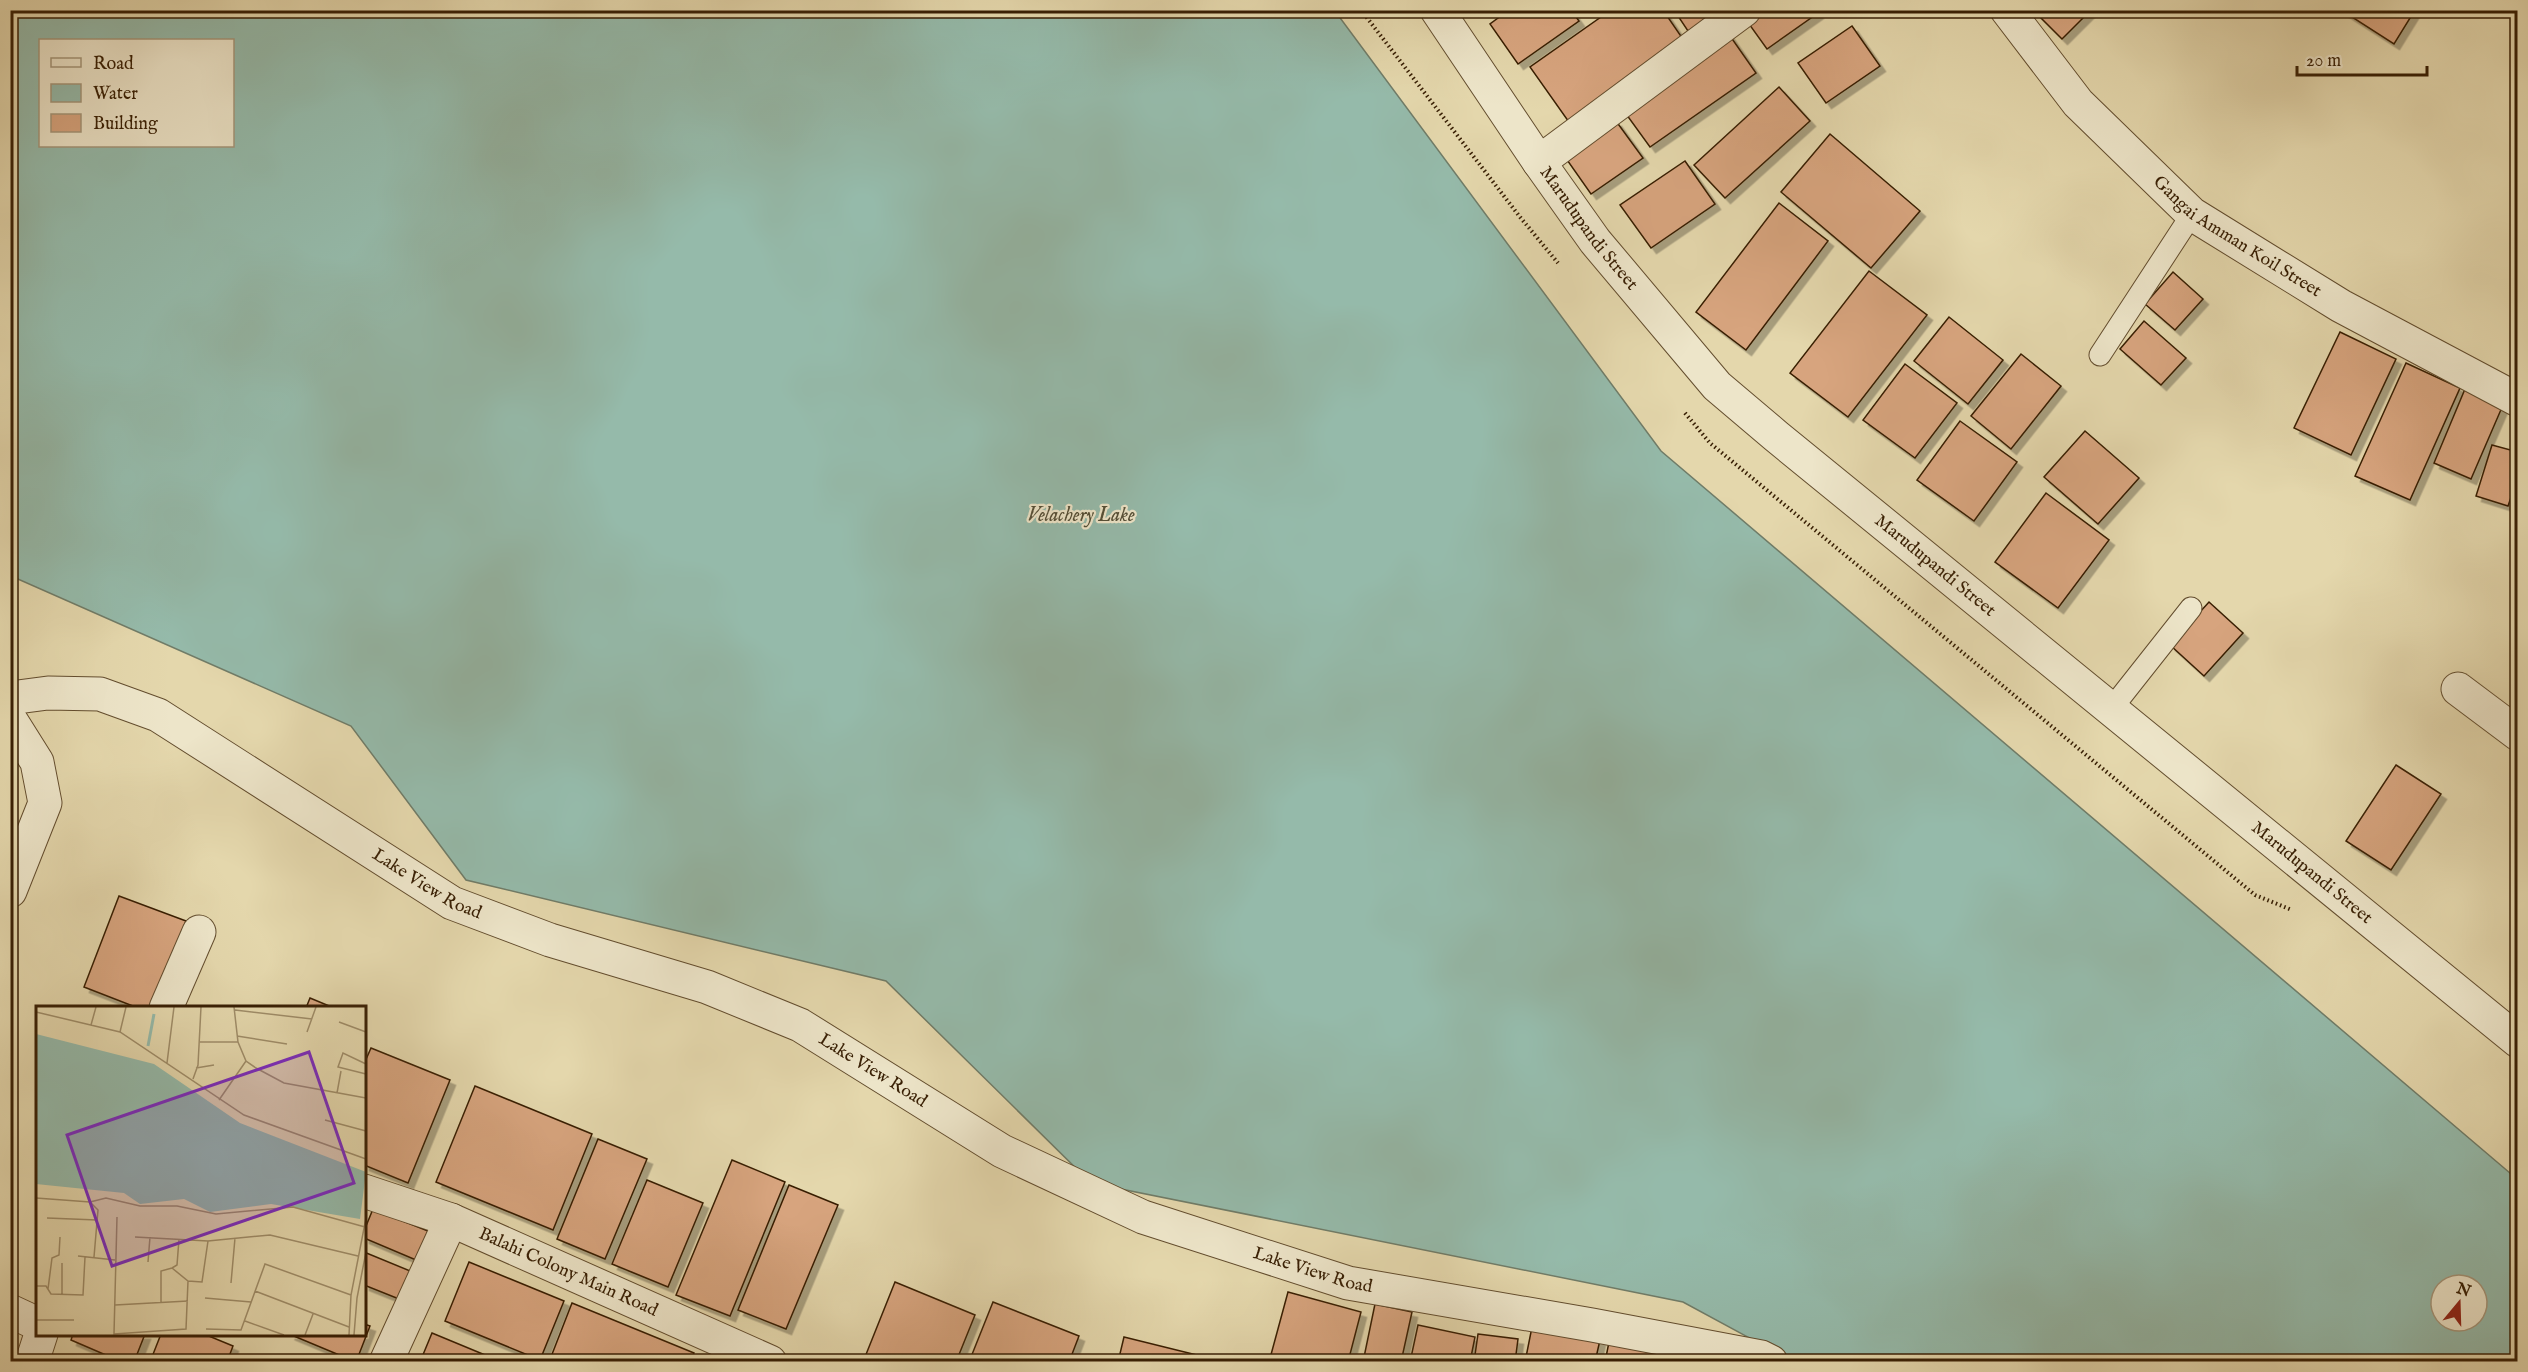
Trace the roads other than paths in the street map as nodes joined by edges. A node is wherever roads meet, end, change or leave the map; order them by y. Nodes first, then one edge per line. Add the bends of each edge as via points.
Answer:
1 (1437, 10) edge
2 (1743, 10) edge
3 (2007, 10) edge
4 (1539, 162) junction
5 (2192, 214) junction
6 (2100, 356) dead end
7 (2517, 400) edge
8 (2191, 608) dead end
9 (2458, 689) dead end
10 (10, 698) edge
11 (2112, 708) junction
12 (10, 718) edge
13 (2517, 734) edge
14 (10, 891) edge
15 (199, 932) dead end
16 (167, 1006) edge
17 (2517, 1041) edge
18 (366, 1192) edge
19 (451, 1220) junction
20 (10, 1311) edge
21 (36, 1323) edge
22 (41, 1336) edge
23 (712, 1350) edge
24 (32, 1362) edge
25 (386, 1362) edge
26 (770, 1362) edge
27 (1771, 1362) edge

1 - 4 street, Marudupandi Street
2 - 4 street
3 - 5 street, Gangai Amman Koil Street via 2078,103
4 - 11 street, Marudupandi Street via 1594,241 1717,386
5 - 6 lane
5 - 7 street, Gangai Amman Koil Street via 2341,306
8 - 11 lane
9 - 13 street
10 - 27 street, Lake View Road via 48,693 100,694 158,715 452,903 550,940 707,987 800,1025 1002,1151 1143,1217 1348,1283 1592,1325
11 - 17 street, Marudupandi Street
12 - 14 street via 37,762 45,803
15 - 16 street
18 - 19 street, Balahi Colony Main Road
19 - 23 street, Balahi Colony Main Road
19 - 25 street
20 - 21 street
22 - 24 street
23 - 26 street, Balahi Colony Main Road

